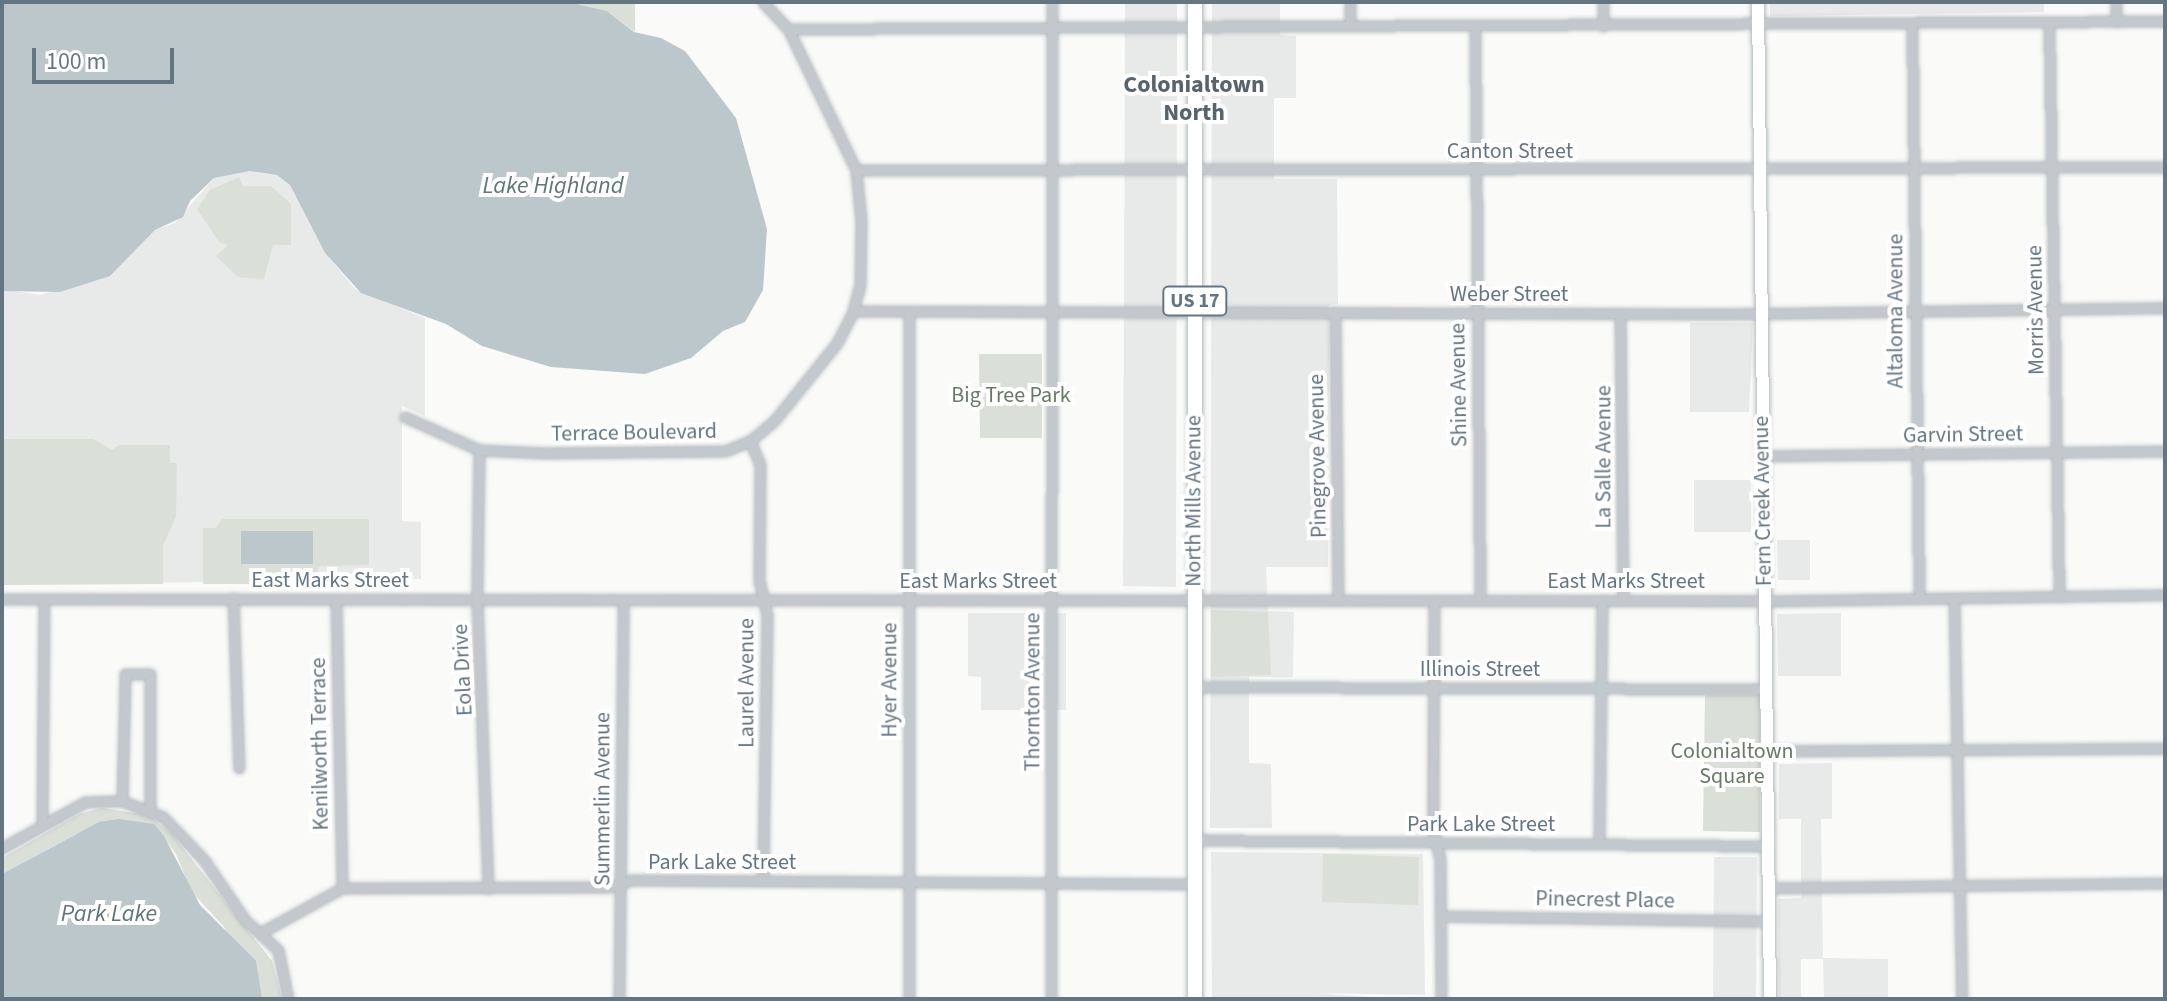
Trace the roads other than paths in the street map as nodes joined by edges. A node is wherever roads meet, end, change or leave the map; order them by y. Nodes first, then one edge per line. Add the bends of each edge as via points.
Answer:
1 (763, 2) edge
2 (1052, 2) edge
3 (1195, 2) edge
4 (1350, 2) edge
5 (1603, 2) edge
6 (1758, 2) edge
7 (2116, 2) edge
8 (2165, 21) edge
9 (2116, 22) junction
10 (1912, 23) junction
11 (2049, 23) junction
12 (1052, 24) junction
13 (1350, 25) junction
14 (1195, 26) junction
15 (1475, 26) junction
16 (1603, 26) junction
17 (1758, 26) junction
18 (788, 29) junction
19 (2165, 167) edge
20 (2051, 168) junction
21 (1050, 169) junction
22 (1195, 169) junction
23 (856, 170) junction
24 (1477, 170) junction
25 (1760, 170) junction
26 (1913, 171) junction
27 (2165, 308) edge
28 (2054, 309) junction
29 (1915, 310) junction
30 (853, 311) junction
31 (909, 312) junction
32 (1195, 312) junction
33 (1335, 312) junction
34 (1051, 313) junction
35 (1477, 313) junction
36 (1620, 314) junction
37 (1761, 314) junction
38 (405, 417) dead end
39 (750, 441) junction
40 (479, 450) junction
41 (2165, 451) edge
42 (2056, 452) junction
43 (1915, 454) junction
44 (1762, 456) junction
45 (2165, 595) edge
46 (2059, 597) junction
47 (233, 598) junction
48 (1919, 598) junction
49 (1954, 598) junction
50 (2, 599) edge
51 (44, 599) junction
52 (336, 599) junction
53 (477, 599) junction
54 (764, 599) junction
55 (1338, 599) junction
56 (623, 600) junction
57 (908, 600) junction
58 (1051, 600) junction
59 (1194, 600) junction
60 (1434, 600) junction
61 (1480, 600) junction
62 (1602, 600) junction
63 (1623, 600) junction
64 (1765, 601) junction
65 (1194, 687) junction
66 (1600, 687) junction
67 (1434, 689) junction
68 (1766, 689) junction
69 (2165, 748) edge
70 (1957, 749) junction
71 (1766, 751) junction
72 (239, 768) dead end
73 (122, 801) junction
74 (150, 810) junction
75 (42, 823) junction
76 (1194, 840) junction
77 (1599, 843) junction
78 (1436, 844) junction
79 (1767, 846) junction
80 (2, 848) edge
81 (763, 881) junction
82 (909, 882) junction
83 (1051, 882) junction
84 (2165, 883) edge
85 (621, 884) junction
86 (1194, 884) junction
87 (1960, 885) junction
88 (342, 888) junction
89 (1769, 888) junction
90 (488, 889) junction
91 (1440, 916) junction
92 (1768, 921) junction
93 (262, 932) junction
94 (288, 999) edge
95 (619, 999) edge
96 (909, 999) edge
97 (1051, 999) edge
98 (1195, 999) edge
99 (1441, 999) edge
100 (1770, 999) edge
101 (1962, 999) edge

1 - 18 street
2 - 12 street, Thornton Avenue
3 - 14 main road, North Mills Avenue / US 17
4 - 13 street
5 - 16 street
6 - 17 street, Fern Creek Avenue
7 - 9 street
8 - 9 street
9 - 11 street
10 - 11 street
10 - 17 street
10 - 26 street, Altaloma Avenue
11 - 20 street, Morris Avenue
12 - 14 street
12 - 18 street
12 - 21 street, Thornton Avenue
13 - 14 street
13 - 15 street
14 - 22 main road, North Mills Avenue / US 17
15 - 16 street
15 - 24 street, Shine Avenue
16 - 17 street
17 - 25 street, Fern Creek Avenue
18 - 23 street
19 - 20 street, Canton Street
20 - 26 street, Canton Street
20 - 28 street, Morris Avenue
21 - 22 street, Canton Street
21 - 23 street, Canton Street
21 - 34 street, Thornton Avenue
22 - 24 street, Canton Street
22 - 32 main road, North Mills Avenue / US 17
23 - 30 street via 861,257
24 - 25 street, Canton Street
24 - 35 street, Shine Avenue
25 - 26 street, Canton Street
25 - 37 street, Fern Creek Avenue
26 - 29 street, Altaloma Avenue
27 - 28 street, Weber Street
28 - 29 street, Weber Street
28 - 42 street, Morris Avenue
29 - 37 street, Weber Street
29 - 43 street, Altaloma Avenue
30 - 31 street, Weber Street
30 - 39 street via 821,366
31 - 34 street, Weber Street
31 - 57 street, Hyer Avenue
32 - 33 street, Weber Street
32 - 34 street, Weber Street
32 - 59 main road, North Mills Avenue / US 17
33 - 35 street, Weber Street
33 - 55 street, Pinegrove Avenue
34 - 58 street, Thornton Avenue
35 - 36 street, Weber Street
35 - 61 street, Shine Avenue
36 - 37 street, Weber Street
36 - 63 street, La Salle Avenue
37 - 44 street, Fern Creek Avenue
38 - 40 street, Terrace Boulevard
39 - 40 street, Terrace Boulevard via 725,451
39 - 54 street, Laurel Avenue via 760,464 759,580
40 - 53 street, Eola Drive
41 - 42 street, Garvin Street
42 - 43 street, Garvin Street
42 - 46 street, Morris Avenue
43 - 44 street, Garvin Street
43 - 48 street, Altaloma Avenue
44 - 64 street, Fern Creek Avenue
45 - 46 street
46 - 49 street, East Marks Street
47 - 51 street, East Marks Street
47 - 52 street, East Marks Street
47 - 72 street
48 - 49 street, East Marks Street
48 - 64 street, East Marks Street
49 - 70 street
50 - 51 street, East Marks Street
51 - 75 street
52 - 53 street, East Marks Street
52 - 88 street, Kenilworth Terrace
53 - 56 street, East Marks Street
53 - 90 street, Eola Drive
54 - 56 street, East Marks Street
54 - 57 street, East Marks Street
54 - 81 street, Laurel Avenue
55 - 59 street, East Marks Street
55 - 60 street, East Marks Street
56 - 85 street, Summerlin Avenue
57 - 58 street, East Marks Street
57 - 82 street, Hyer Avenue
58 - 59 street, East Marks Street
58 - 83 street, Thornton Avenue
59 - 65 main road, North Mills Avenue / US 17
60 - 61 street, East Marks Street
60 - 67 street
61 - 62 street, East Marks Street
62 - 63 street, East Marks Street
62 - 66 street
63 - 64 street, East Marks Street
64 - 68 street, Fern Creek Avenue
65 - 67 street, Illinois Street
65 - 76 main road, North Mills Avenue / US 17
66 - 67 street, Illinois Street
66 - 68 street, Illinois Street
66 - 77 street
67 - 78 street
68 - 71 street, Fern Creek Avenue
69 - 70 street
70 - 71 street
70 - 87 street
71 - 79 street, Fern Creek Avenue
73 - 74 street
73 - 74 street via 125,674 150,674
73 - 75 street via 85,802
74 - 93 street via 186,839 227,899
75 - 80 street
76 - 78 street, Park Lake Street
76 - 86 main road, North Mills Avenue / US 17
77 - 78 street, Park Lake Street
77 - 79 street, Park Lake Street
78 - 91 street
79 - 89 street, Fern Creek Avenue
81 - 82 street, Park Lake Street
81 - 85 street, Park Lake Street
82 - 83 street, Park Lake Street
82 - 96 street, Hyer Avenue
83 - 86 street, Park Lake Street
83 - 97 street, Thornton Avenue
84 - 87 street
85 - 90 street, Park Lake Street
85 - 95 street, Summerlin Avenue
86 - 98 main road, North Mills Avenue / US 17
87 - 89 street
87 - 101 street
88 - 90 street, Park Lake Street
88 - 93 street, Park Lake Street
89 - 92 street, Fern Creek Avenue
91 - 92 street, Pinecrest Place
91 - 99 street
92 - 100 street, Fern Creek Avenue
93 - 94 street via 285,967

